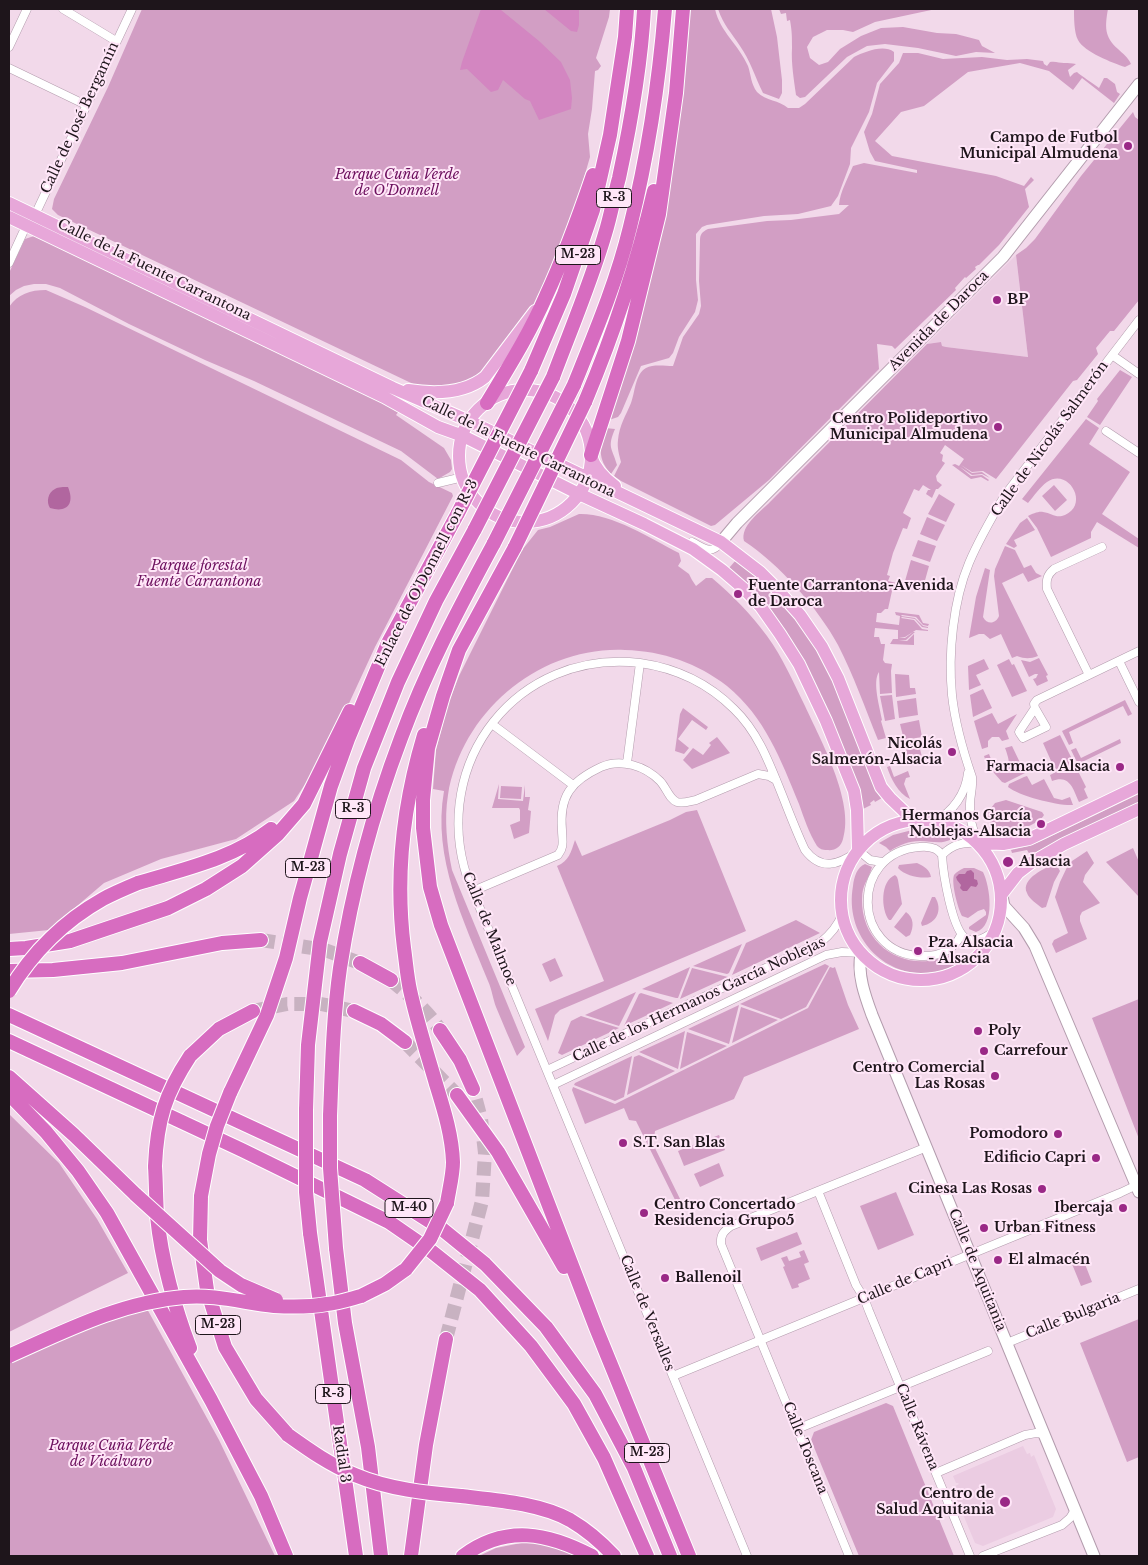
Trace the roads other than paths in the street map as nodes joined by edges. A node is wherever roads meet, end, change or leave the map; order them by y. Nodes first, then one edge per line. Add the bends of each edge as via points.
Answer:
1 (27, 9) edge
2 (63, 9) edge
3 (132, 9) edge
4 (627, 9) edge
5 (644, 9) edge
6 (665, 9) edge
7 (679, 9) edge
8 (683, 9) edge
9 (116, 41) junction
10 (9, 47) edge
11 (9, 68) edge
12 (1139, 84) edge
13 (86, 105) junction
14 (610, 135) junction
15 (9, 203) edge
16 (35, 215) junction
17 (9, 217) edge
18 (26, 226) junction
19 (9, 263) edge
20 (546, 298) junction
21 (1139, 320) edge
22 (1112, 355) junction
23 (1139, 374) edge
24 (394, 388) junction
25 (487, 403) junction
26 (469, 421) junction
27 (1106, 431) dead end
28 (462, 436) junction
29 (1139, 452) edge
30 (591, 455) junction
31 (463, 477) junction
32 (587, 478) junction
33 (438, 483) dead end
34 (579, 494) junction
35 (644, 505) junction
36 (644, 524) junction
37 (721, 542) junction
38 (1102, 546) dead end
39 (388, 643) junction
40 (459, 650) junction
41 (1139, 651) edge
42 (1119, 661) junction
43 (640, 663) junction
44 (1089, 675) junction
45 (1139, 702) edge
46 (1035, 708) dead end
47 (492, 724) junction
48 (764, 750) junction
49 (627, 763) junction
50 (969, 769) junction
51 (758, 774) junction
52 (319, 775) junction
53 (776, 780) junction
54 (572, 785) junction
55 (1139, 786) edge
56 (1139, 809) edge
57 (913, 820) junction
58 (935, 821) junction
59 (978, 843) junction
60 (858, 851) junction
61 (942, 855) junction
62 (882, 862) junction
63 (473, 891) junction
64 (1001, 896) junction
65 (842, 915) junction
66 (126, 922) junction
67 (995, 931) junction
68 (962, 935) junction
69 (261, 940) tunnel mouth
70 (9, 944) edge
71 (9, 949) edge
72 (861, 954) junction
73 (360, 963) tunnel mouth
74 (9, 971) edge
75 (391, 980) tunnel mouth
76 (9, 991) edge
77 (253, 1011) tunnel mouth
78 (354, 1011) tunnel mouth
79 (9, 1015) edge
80 (440, 1030) tunnel mouth
81 (9, 1041) edge
82 (405, 1042) tunnel mouth
83 (547, 1070) junction
84 (9, 1077) edge
85 (553, 1085) junction
86 (473, 1089) tunnel mouth
87 (9, 1094) edge
88 (457, 1095) tunnel mouth
89 (927, 1147) junction
90 (1138, 1187) edge
91 (818, 1191) junction
92 (970, 1254) junction
93 (1139, 1289) edge
94 (864, 1298) junction
95 (301, 1305) junction
96 (596, 1328) junction
97 (446, 1339) tunnel mouth
98 (760, 1341) junction
99 (1007, 1343) junction
100 (988, 1351) dead end
101 (9, 1356) edge
102 (673, 1376) junction
103 (900, 1386) junction
104 (211, 1400) junction
105 (797, 1429) junction
106 (1044, 1434) junction
107 (936, 1473) junction
108 (1076, 1510) junction
109 (286, 1556) edge
110 (356, 1556) edge
111 (382, 1556) edge
112 (411, 1556) edge
113 (463, 1556) edge
114 (592, 1556) edge
115 (614, 1556) edge
116 (647, 1556) edge
117 (670, 1556) edge
118 (689, 1556) edge
119 (747, 1556) edge
120 (849, 1556) edge
121 (970, 1556) edge
122 (983, 1556) edge
123 (1094, 1556) edge

1 - 10 street
2 - 9 street
3 - 9 street, Calle de José Bergamín
4 - 14 highway, Enlace de O'Donnell con R-3 / M-23
5 - 110 highway, Radial 3 / R-3, bridge via 635,96 606,233 553,377 402,673 364,768 320,942 308,1045 306,1192
6 - 111 highway, Radial 3 / R-3, bridge via 657,92 630,228 603,313 574,385 456,614 401,737 373,821 340,968 332,1043 330,1176 345,1323 368,1447
7 - 40 highway, M-23, bridge via 669,110 657,179 613,332 585,402 515,547
8 - 30 highway via 676,93 658,214 628,341
9 - 13 street, Calle de José Bergamín
11 - 13 street
12 - 37 street, Avenida de Daroca via 1003,257
13 - 16 street, Calle de José Bergamín
14 - 20 highway
14 - 39 highway, Enlace de O'Donnell con R-3 / M-23, bridge via 593,210 564,294 531,371
15 - 16 main road, Calle de la Fuente Carrantona
16 - 18 street, Calle de José Bergamín
16 - 24 main road, Calle de la Fuente Carrantona
17 - 18 main road, Calle de la Fuente Carrantona
18 - 19 street, Calle de José Bergamín
18 - 28 main road, Calle de la Fuente Carrantona
20 - 24 main road via 479,382 444,391
20 - 25 highway
21 - 22 street, Calle de Nicolás Salmerón
22 - 23 street
22 - 50 street, Calle de Nicolás Salmerón via 1005,495 968,564 955,614 951,676 956,717
24 - 26 main road, Calle de la Fuente Carrantona
25 - 26 main road
25 - 30 main road via 505,393 523,390 542,392 560,400 582,424
26 - 28 main road
26 - 32 main road, Calle de la Fuente Carrantona
27 - 29 street
28 - 31 main road via 459,458
28 - 34 main road, Calle de la Fuente Carrantona
30 - 32 main road
30 - 35 main road, Calle de la Fuente Carrantona via 602,476
31 - 33 street
31 - 34 main road via 471,494 484,508 501,518 520,522 552,517
32 - 34 main road
32 - 35 main road, Calle de la Fuente Carrantona
34 - 36 main road, Calle de la Fuente Carrantona
35 - 37 main road, Calle de la Fuente Carrantona
36 - 37 street via 662,527 708,550 715,550
36 - 60 main road, Calle de la Fuente Carrantona via 693,549 722,570 761,607 780,634 799,664 849,776 857,810
37 - 57 main road, Calle de la Fuente Carrantona via 760,572 800,614 838,678 881,787
38 - 44 street via 1054,569 1047,578 1047,589
39 - 52 highway via 365,678
39 - 115 highway, Enlace de O'Donnell con R-3 / M-23, bridge via 331,786 286,958 267,1015 216,1126 201,1196 200,1240 207,1290 226,1347 256,1399 288,1435 320,1458 355,1476 392,1486 530,1506 569,1520 598,1539
40 - 95 highway, bridge via 439,691 417,758 407,805 400,884 401,922 410,988 451,1144 453,1164 447,1203 430,1239 406,1269 360,1296 328,1304
40 - 96 highway, M-23 via 428,748 423,828 430,887 440,925
41 - 42 street
42 - 44 street
42 - 45 street
43 - 47 street, Calle de Malmoe via 613,661 559,673 516,698
43 - 48 street, Calle de Malmoe via 665,668 709,688 743,718
43 - 49 street
44 - 46 street via 1037,700
47 - 54 street
47 - 63 street, Calle de Malmoe via 471,758 461,791 458,832 462,862
48 - 51 street via 763,768
48 - 53 street, Calle de Malmoe
49 - 51 street via 652,774 672,798 685,803
49 - 54 street via 604,766
50 - 58 street via 968,781 958,800 949,813
50 - 59 street, Calle de Nicolás Salmerón via 973,787 970,816
51 - 53 street
52 - 66 highway via 304,804 278,834 242,866 168,908
52 - 76 highway, bridge via 280,822 256,840 206,863 138,883 75,916 38,952
53 - 60 street, Calle de Malmoe via 811,858 818,862 837,863
54 - 63 street via 562,811 564,841 558,855
55 - 59 main road via 1029,839 1004,844
56 - 64 main road via 1031,863
57 - 58 main road
57 - 60 main road via 883,830
58 - 59 main road via 965,833
59 - 61 street via 957,844
59 - 64 main road via 994,867
60 - 62 street via 870,860
60 - 65 main road via 842,887
61 - 62 street via 930,847 913,848
61 - 68 street via 947,891
62 - 68 street via 867,895 872,925 882,939 908,955 927,956 953,948
63 - 83 street, Calle de Malmoe
64 - 67 main road
64 - 90 street via 1004,906 1035,946
65 - 72 main road
65 - 83 street, Calle de los Hermanos García Noblejas via 833,932 821,942
66 - 70 highway via 42,941
66 - 71 highway via 70,941
67 - 68 street via 978,940 968,940
67 - 72 main road via 989,944 969,965 932,980 893,976 874,966
69 - 74 highway via 222,943 122,963
72 - 85 street, Calle de los Hermanos García Noblejas via 842,952 826,955
72 - 89 street, Calle de Aquitania via 867,1001
73 - 75 highway
77 - 104 highway, bridge via 219,1028 190,1056 176,1077 156,1138 157,1217 163,1257 184,1331
78 - 82 highway
79 - 117 highway, M-40 via 365,1180 442,1228 485,1264 546,1327 594,1394 634,1468
80 - 86 highway via 460,1060
81 - 116 highway, M-40 via 389,1222 480,1290 531,1346 574,1404 604,1458
83 - 85 street, Calle de Versalles
84 - 95 highway, bridge via 214,1265 241,1285 279,1301
85 - 102 street, Calle de Versalles
87 - 104 highway via 46,1132 107,1213
88 - 96 highway via 498,1152 555,1249
89 - 91 street
89 - 92 street, Calle de Aquitania
90 - 92 street, Calle de Capri
91 - 94 street, Calle Rávena
91 - 98 street, Calle Toscana via 731,1226 722,1234 721,1244
92 - 94 street, Calle de Capri
92 - 99 street, Calle de Aquitania
93 - 99 street, Calle Bulgaria
94 - 98 street, Calle de Capri
94 - 103 street, Calle Rávena
95 - 101 highway, bridge via 277,1306 203,1297 163,1299 103,1315
96 - 118 highway, M-23
97 - 112 highway via 426,1445
98 - 102 street, Calle de Capri
98 - 105 street, Calle Toscana
99 - 106 street, Calle de Aquitania
100 - 103 street
102 - 119 street, Calle de Versalles
103 - 105 street
103 - 107 street, Calle Rávena
104 - 109 highway via 261,1496
105 - 120 street, Calle Toscana
106 - 107 street via 1025,1435
106 - 108 street, Calle de Aquitania
107 - 121 street, Calle Rávena
108 - 122 street via 1062,1525
108 - 123 street, Calle de Aquitania
113 - 114 highway via 481,1545 508,1536 532,1535 556,1540

